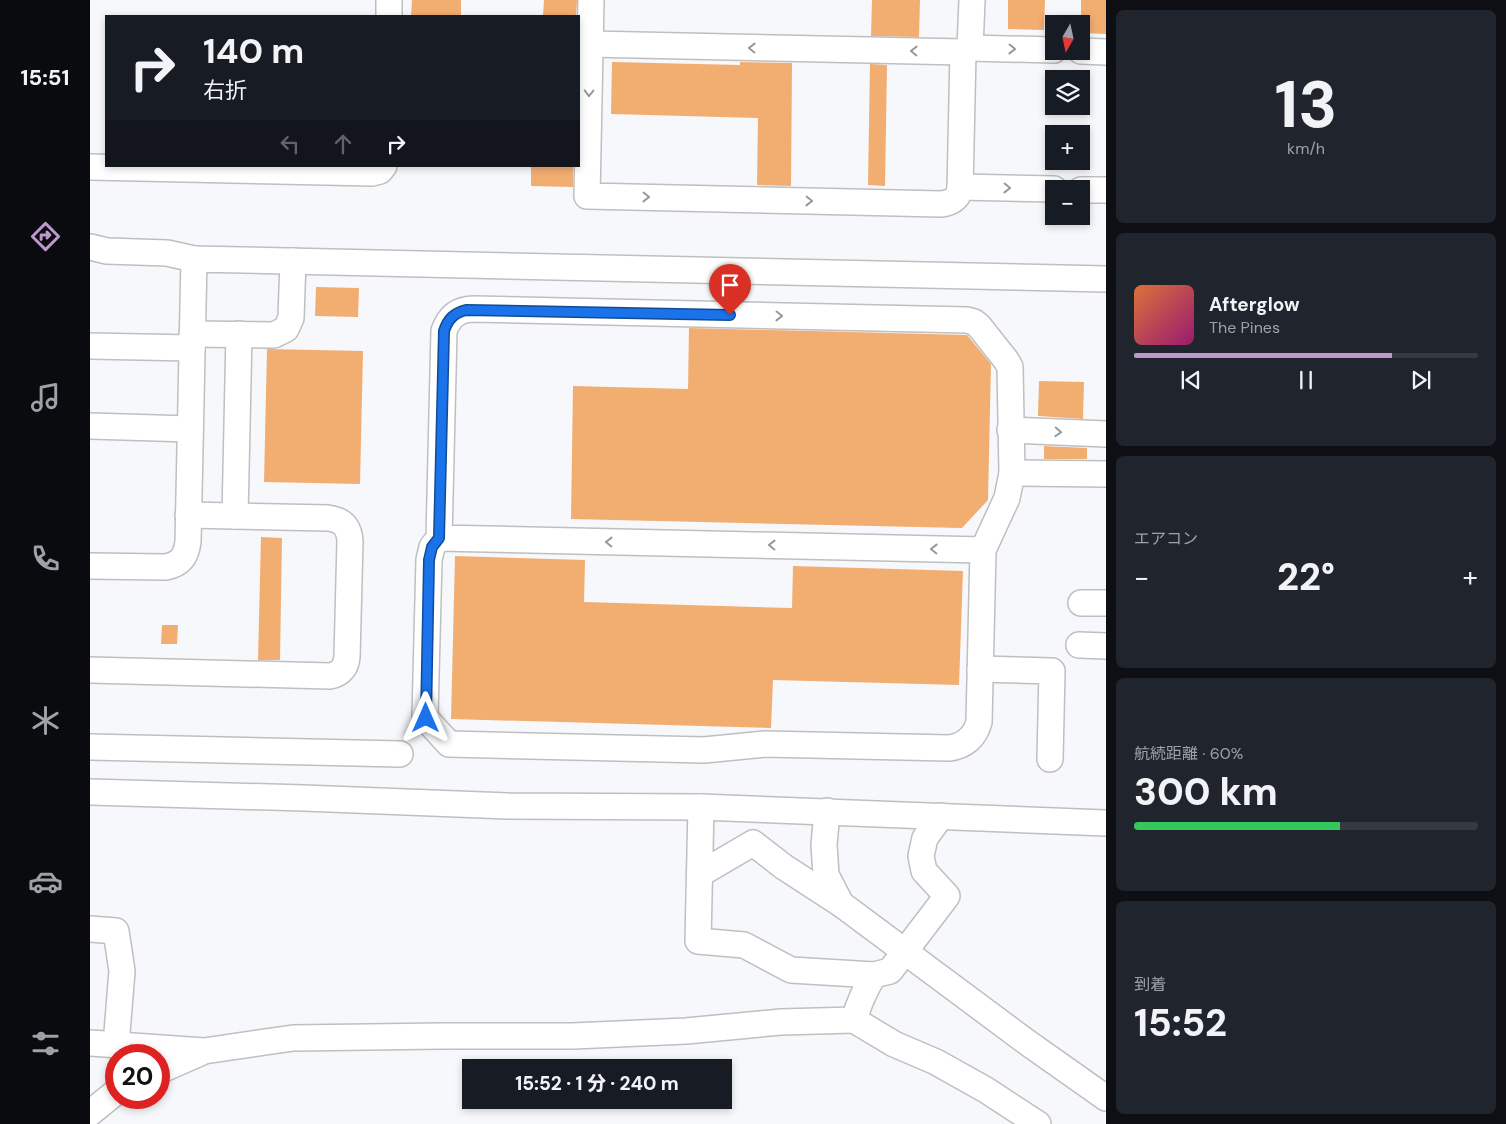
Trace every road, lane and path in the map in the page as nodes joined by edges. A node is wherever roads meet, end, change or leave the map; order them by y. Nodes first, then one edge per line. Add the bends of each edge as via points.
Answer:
1 (390, 0) edge
2 (591, 0) edge
3 (972, 0) edge
4 (389, 15) edge
5 (590, 44) junction
6 (967, 50) junction
7 (1045, 50) edge
8 (1090, 51) edge
9 (1106, 52) edge
10 (90, 167) edge
11 (383, 167) edge
12 (960, 187) junction
13 (1045, 189) edge
14 (1090, 190) edge
15 (1106, 190) edge
16 (90, 247) edge
17 (194, 259) junction
18 (293, 261) junction
19 (1106, 279) edge
20 (239, 334) junction
21 (192, 341) junction
22 (90, 346) edge
23 (90, 426) edge
24 (190, 428) junction
25 (1010, 430) junction
26 (1106, 434) edge
27 (1012, 473) junction
28 (1106, 474) edge
29 (188, 515) junction
30 (235, 516) junction
31 (439, 538) junction
32 (983, 550) junction
33 (90, 566) edge
34 (1081, 603) dead end
35 (1106, 603) edge
36 (1079, 646) dead end
37 (1106, 646) edge
38 (90, 670) edge
39 (980, 670) junction
40 (90, 747) edge
41 (400, 754) dead end
42 (1050, 759) dead end
43 (90, 792) edge
44 (701, 806) junction
45 (827, 811) junction
46 (898, 814) junction
47 (941, 816) junction
48 (1103, 829) edge
49 (921, 856) junction
50 (700, 874) junction
51 (841, 904) junction
52 (90, 929) edge
53 (904, 951) junction
54 (874, 974) junction
55 (854, 1020) junction
56 (90, 1044) edge
57 (116, 1044) edge
58 (105, 1045) edge
59 (170, 1048) edge
60 (204, 1050) junction
61 (170, 1066) edge
62 (1106, 1098) edge
63 (105, 1101) edge
64 (90, 1114) edge
65 (1038, 1124) edge

1 - 4 lane
2 - 5 lane
3 - 6 lane
6 -> 5 lane
5 -> 12 lane via 586,196 941,204 954,200
6 -> 7 lane
6 - 12 lane
8 - 9 lane
10 - 11 lane via 372,173
12 -> 13 lane
14 - 15 lane
16 - 17 lane via 107,251 167,253
17 - 18 lane
17 - 21 lane
18 - 19 lane
18 - 20 lane via 291,318 286,329 274,335
20 - 21 lane
20 - 30 lane
21 - 22 lane
21 - 24 lane
23 - 24 lane
24 - 29 lane
25 -> 26 lane
25 - 27 lane
31 -> 25 lane via 444,331 451,317 466,310 971,321 980,326 1010,367
27 - 28 lane
27 - 32 lane via 1007,498
29 - 30 lane
29 - 33 lane via 186,552 176,564 161,567
30 - 38 lane via 332,519 348,528 347,657 341,671 326,676
32 -> 31 lane
31 - 39 lane via 432,547 429,560 426,718 453,745 704,750 765,744 956,747 967,742 977,727
32 - 39 lane
34 - 35 lane
36 - 37 lane
39 - 42 lane via 1052,671
40 - 41 lane
43 - 44 lane via 508,806
44 - 45 lane
44 - 50 lane
45 - 46 lane
45 - 51 lane via 826,875
46 - 47 lane
46 - 49 lane
47 - 48 lane
47 - 49 lane via 925,838
49 - 53 lane via 924,871 946,896
50 - 51 lane via 753,843
50 - 54 lane via 698,941 744,945 791,970
51 - 53 lane
52 - 57 lane via 116,932 122,971
53 - 54 lane via 890,971
53 - 62 lane
54 - 55 lane
55 - 60 lane via 573,1036 293,1038
55 - 65 lane via 894,1044 936,1062
56 - 58 lane
59 - 60 lane
60 - 61 lane
63 - 64 lane

